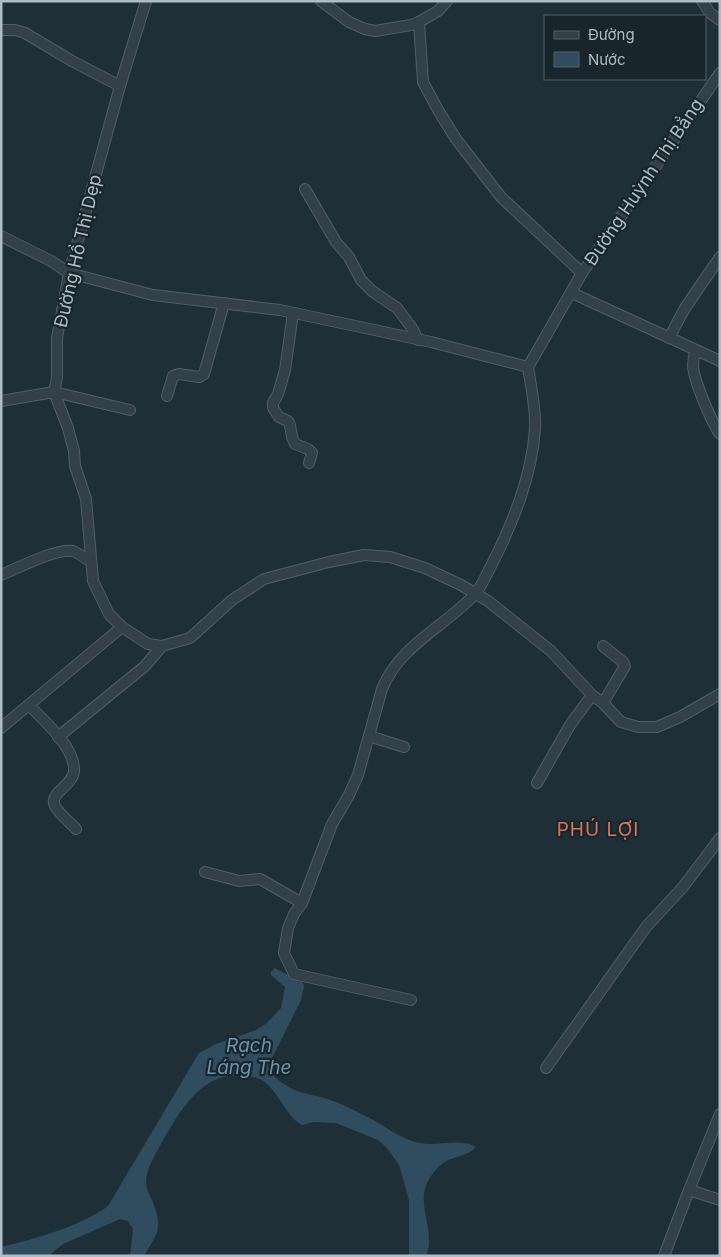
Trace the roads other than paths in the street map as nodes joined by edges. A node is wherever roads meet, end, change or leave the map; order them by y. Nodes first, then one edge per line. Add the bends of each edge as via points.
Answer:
1 (146, 1) edge
2 (321, 1) edge
3 (447, 1) edge
4 (702, 1) edge
5 (720, 20) edge
6 (419, 22) junction
7 (1, 30) edge
8 (720, 73) edge
9 (120, 86) junction
10 (305, 189) dead end
11 (1, 236) edge
12 (720, 258) edge
13 (69, 273) junction
14 (582, 273) junction
15 (572, 293) junction
16 (224, 303) junction
17 (294, 313) junction
18 (669, 338) junction
19 (418, 340) junction
20 (696, 350) junction
21 (720, 361) edge
22 (528, 367) junction
23 (54, 392) junction
24 (167, 396) dead end
25 (1, 400) edge
26 (130, 410) dead end
27 (720, 434) edge
28 (309, 463) dead end
29 (90, 561) junction
30 (1, 575) edge
31 (476, 594) junction
32 (122, 627) junction
33 (162, 646) junction
34 (603, 646) dead end
35 (720, 694) edge
36 (592, 695) junction
37 (29, 704) junction
38 (603, 704) junction
39 (1, 728) edge
40 (369, 736) junction
41 (58, 737) junction
42 (404, 747) dead end
43 (537, 783) dead end
44 (76, 829) dead end
45 (720, 838) edge
46 (205, 872) dead end
47 (302, 903) junction
48 (411, 1000) dead end
49 (546, 1068) dead end
50 (720, 1114) edge
51 (689, 1190) junction
52 (720, 1200) edge
53 (664, 1256) edge

1 - 9 street, Đường Hồ Thị Dẹp
2 - 6 street via 349,22 374,31
3 - 6 street via 438,11
4 - 5 street
6 - 14 street via 423,82 452,132 501,197
7 - 9 street via 25,33
8 - 14 street, Đường Huỳnh Thị Bẳng
9 - 13 street, Đường Hồ Thị Dẹp
10 - 19 street via 361,280 397,308
11 - 13 street
12 - 18 street via 685,308
13 - 16 street via 153,295
13 - 23 street, Đường Hồ Thị Dẹp via 57,338
14 - 15 street, Đường Huỳnh Thị Bẳng
15 - 18 street
15 - 22 street, Đường Huỳnh Thị Bẳng
16 - 17 street
16 - 24 street via 204,374 199,377 173,376
17 - 19 street
17 - 28 street via 285,370 273,408 278,417 288,421 296,444 312,453
18 - 20 street
19 - 22 street
20 - 21 street
20 - 27 street via 695,376
22 - 31 street via 535,426 531,460 502,546
23 - 25 street
23 - 26 street
23 - 29 street, Đường Hồ Thị Dẹp via 68,428 75,466 86,499
29 - 30 street via 73,551 61,552
29 - 32 street, Đường Hồ Thị Dẹp via 93,581 102,603
31 - 33 street via 425,568 390,557 364,555 264,579 232,600 190,638
31 - 36 street via 551,651
31 - 40 street via 415,644 387,677
32 - 33 street, Đường Hồ Thị Dẹp via 148,644
32 - 37 street
33 - 41 street via 145,666
34 - 38 street via 625,666
35 - 38 street via 668,723 647,728 621,722
36 - 38 street
36 - 43 street via 570,725
37 - 39 street
37 - 41 street
40 - 42 street
40 - 47 street via 350,795 332,824
41 - 44 street via 68,750 74,770 73,779 60,790 54,803
45 - 49 street via 683,887 646,927
46 - 47 street via 239,881 260,879
47 - 48 street via 294,914 285,939 284,953 294,974
50 - 51 street
51 - 52 street
51 - 53 street

